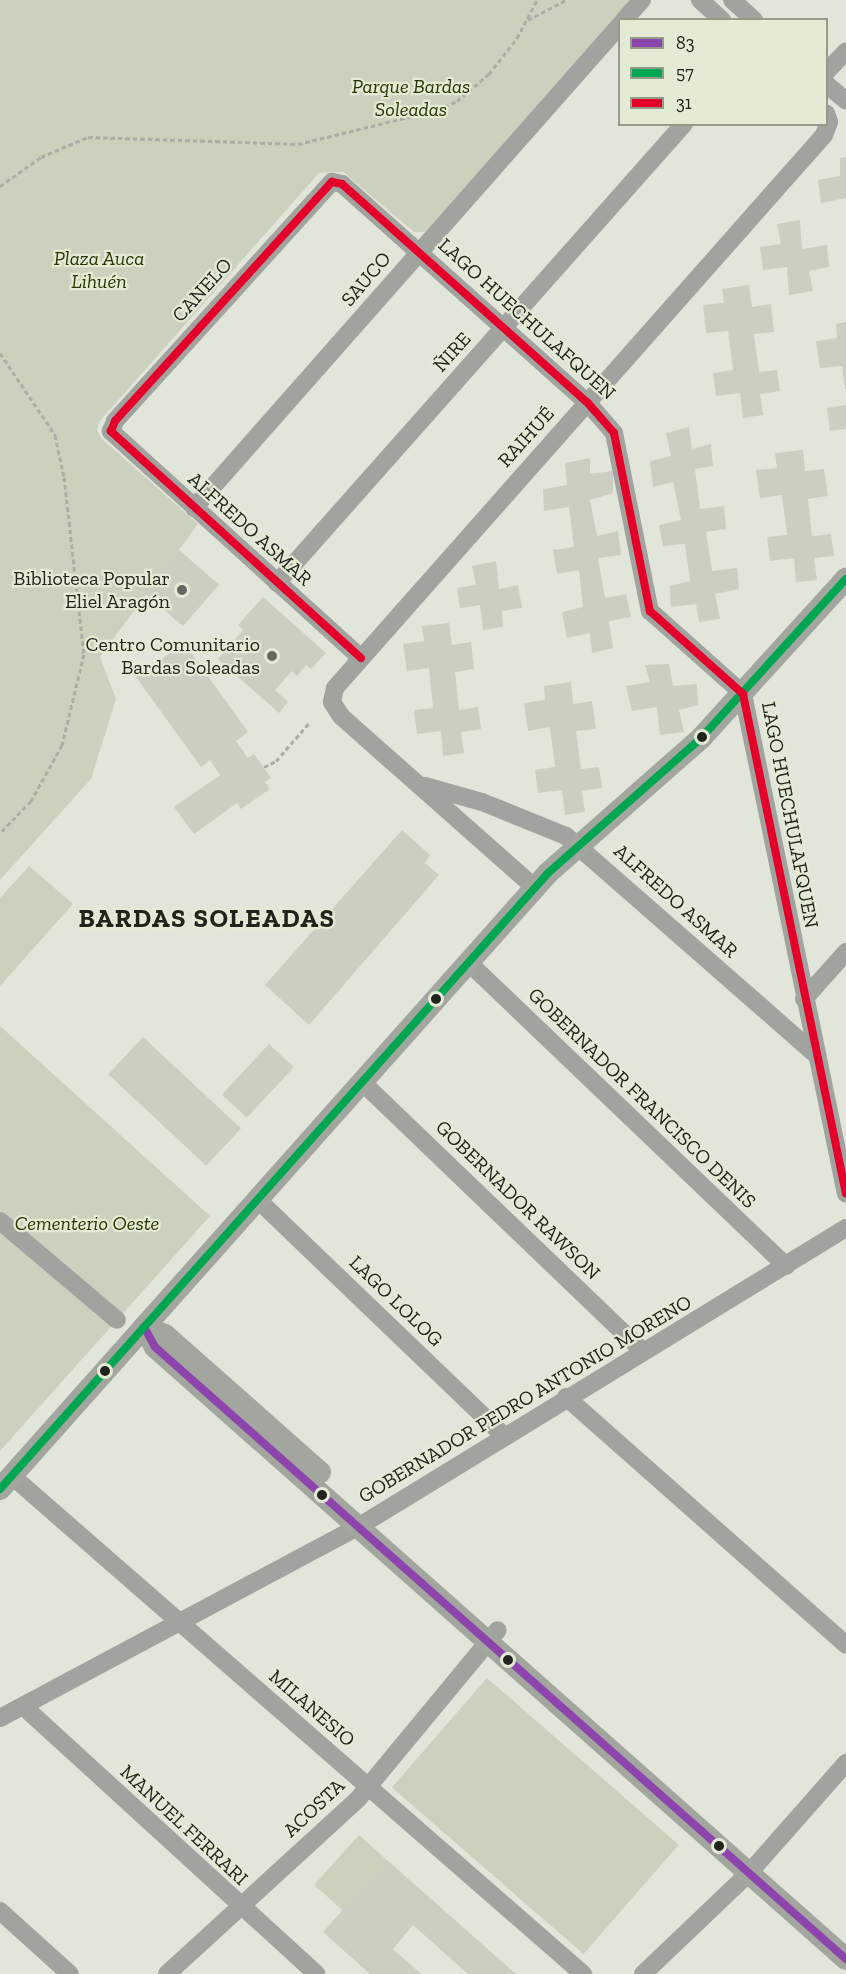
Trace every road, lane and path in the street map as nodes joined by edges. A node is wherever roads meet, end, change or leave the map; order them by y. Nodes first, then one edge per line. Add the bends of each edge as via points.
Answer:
1 (537, 0) edge
2 (566, 0) edge
3 (642, 0) edge
4 (700, 0) edge
5 (732, 0) edge
6 (626, 18) edge
7 (720, 18) edge
8 (752, 18) edge
9 (528, 20) junction
10 (618, 27) edge
11 (846, 51) edge
12 (828, 70) edge
13 (828, 86) edge
14 (846, 101) edge
15 (682, 126) edge
16 (826, 126) edge
17 (332, 182) joint
18 (0, 186) edge
19 (419, 253) junction
20 (504, 328) junction
21 (0, 353) edge
22 (587, 402) junction
23 (111, 431) joint
24 (194, 508) junction
25 (846, 579) edge
26 (277, 582) junction
27 (361, 658) junction
28 (743, 694) junction
29 (332, 702) joint
30 (310, 722) dead end
31 (264, 767) dead end
32 (420, 785) junction
33 (0, 833) edge
34 (577, 844) junction
35 (534, 887) junction
36 (846, 952) edge
37 (468, 962) junction
38 (804, 999) junction
39 (817, 1056) junction
40 (362, 1082) junction
41 (846, 1194) edge
42 (257, 1199) junction
43 (0, 1221) edge
44 (846, 1228) edge
45 (786, 1266) junction
46 (117, 1320) dead end
47 (144, 1327) junction
48 (643, 1352) junction
49 (566, 1397) junction
50 (503, 1435) junction
51 (6, 1482) edge
52 (365, 1523) junction
53 (178, 1619) junction
54 (493, 1636) junction
55 (846, 1645) edge
56 (22, 1706) junction
57 (0, 1718) edge
58 (846, 1763) edge
59 (369, 1787) junction
60 (754, 1867) junction
61 (240, 1908) junction
62 (0, 1911) edge
63 (846, 1939) edge
64 (846, 1959) edge
65 (70, 1974) edge
66 (167, 1974) edge
67 (316, 1974) edge
68 (583, 1974) edge
69 (643, 1974) edge

1 - 9 path
2 - 9 path
3 - 6 street
4 - 7 street
5 - 8 street
9 - 18 path via 473,88 457,101 423,114 321,140 274,146 136,135 88,137 41,157
10 - 19 street, SAUCO
11 - 12 street
13 - 14 street
15 - 20 street, ÑIRE
16 - 22 street, RAIHUÉ via 824,135
17 - 19 street, LAGO HUECHULAFQUEN via 342,184
17 - 23 street, CANELO via 114,421
19 - 20 street, LAGO HUECHULAFQUEN
19 - 24 street, SAUCO
20 - 22 street, LAGO HUECHULAFQUEN
20 - 26 street, ÑIRE
21 - 33 path via 55,435 64,477 84,654 62,745 31,801
22 - 27 street, RAIHUÉ
22 - 28 street, LAGO HUECHULAFQUEN via 607,422 618,445 650,611
23 - 24 street, ALFREDO ASMAR
24 - 26 street, ALFREDO ASMAR
25 - 28 main road
26 - 27 street, ALFREDO ASMAR
27 - 29 street, RAIHUÉ via 334,688
28 - 34 main road via 686,752
28 - 38 street, LAGO HUECHULAFQUEN
29 - 32 street, ALFREDO ASMAR
30 - 31 path via 276,761
32 - 34 street, ALFREDO ASMAR via 549,827
32 - 35 street, ALFREDO ASMAR
34 - 35 main road
34 - 39 street, ALFREDO ASMAR
35 - 37 main road
36 - 38 street
37 - 40 main road
37 - 45 street, GOBERNADOR FRANCISCO DENIS
38 - 39 street, LAGO HUECHULAFQUEN
39 - 41 street, LAGO HUECHULAFQUEN
40 - 42 main road
40 - 48 street, GOBERNADOR RAWSON
42 - 47 main road
42 - 50 street, LAGO LOLOG
43 - 46 street
44 - 45 street, GOBERNADOR PEDRO ANTONIO MORENO
45 - 48 street, GOBERNADOR PEDRO ANTONIO MORENO
47 - 51 main road
47 - 52 main road via 165,1335
48 - 49 street, GOBERNADOR PEDRO ANTONIO MORENO
49 - 50 street, GOBERNADOR PEDRO ANTONIO MORENO
49 - 55 street
50 - 52 street, GOBERNADOR PEDRO ANTONIO MORENO
51 - 53 street, MILANESIO
52 - 53 street, GOBERNADOR PEDRO ANTONIO MORENO
52 - 54 main road
53 - 56 street, GOBERNADOR PEDRO ANTONIO MORENO
53 - 59 street, MILANESIO
54 - 59 street, ACOSTA
54 - 60 main road
56 - 57 street, GOBERNADOR PEDRO ANTONIO MORENO
56 - 61 street, MANUEL FERRARI
58 - 60 street
59 - 61 street, ACOSTA
59 - 68 street, MILANESIO
60 - 63 main road
60 - 64 main road
60 - 69 street
61 - 66 street, ACOSTA
61 - 67 street, MANUEL FERRARI
62 - 65 street

